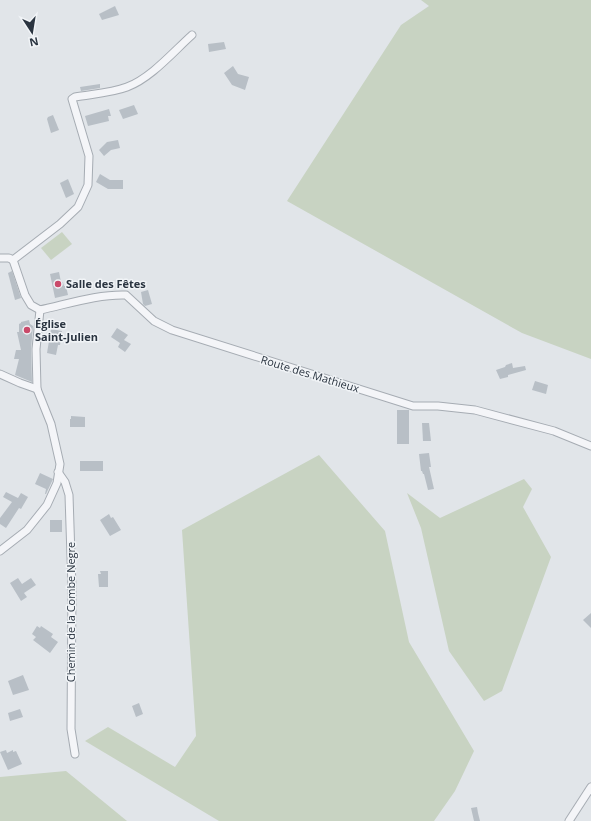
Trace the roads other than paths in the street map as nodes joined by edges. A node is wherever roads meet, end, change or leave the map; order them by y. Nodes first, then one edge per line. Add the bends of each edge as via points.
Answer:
1 (192, 35) dead end
2 (0, 258) edge
3 (13, 260) junction
4 (40, 310) junction
5 (0, 374) edge
6 (37, 389) junction
7 (591, 446) edge
8 (58, 472) junction
9 (0, 551) edge
10 (75, 754) dead end
11 (591, 787) edge
12 (569, 821) edge

1 - 3 street via 139,81 127,87 72,99 89,156 88,186 78,207
2 - 3 street
3 - 4 street via 25,296 31,306
4 - 6 street via 36,349
4 - 7 street, Route des Mathieux via 108,296 126,295 154,321 172,330 413,406 475,410 554,431
5 - 6 street
6 - 8 street via 51,424 60,464
8 - 9 street via 57,483 42,512 28,530
8 - 10 street, Chemin de la Combe Negre via 65,482 69,495 72,588 71,729
11 - 12 street

